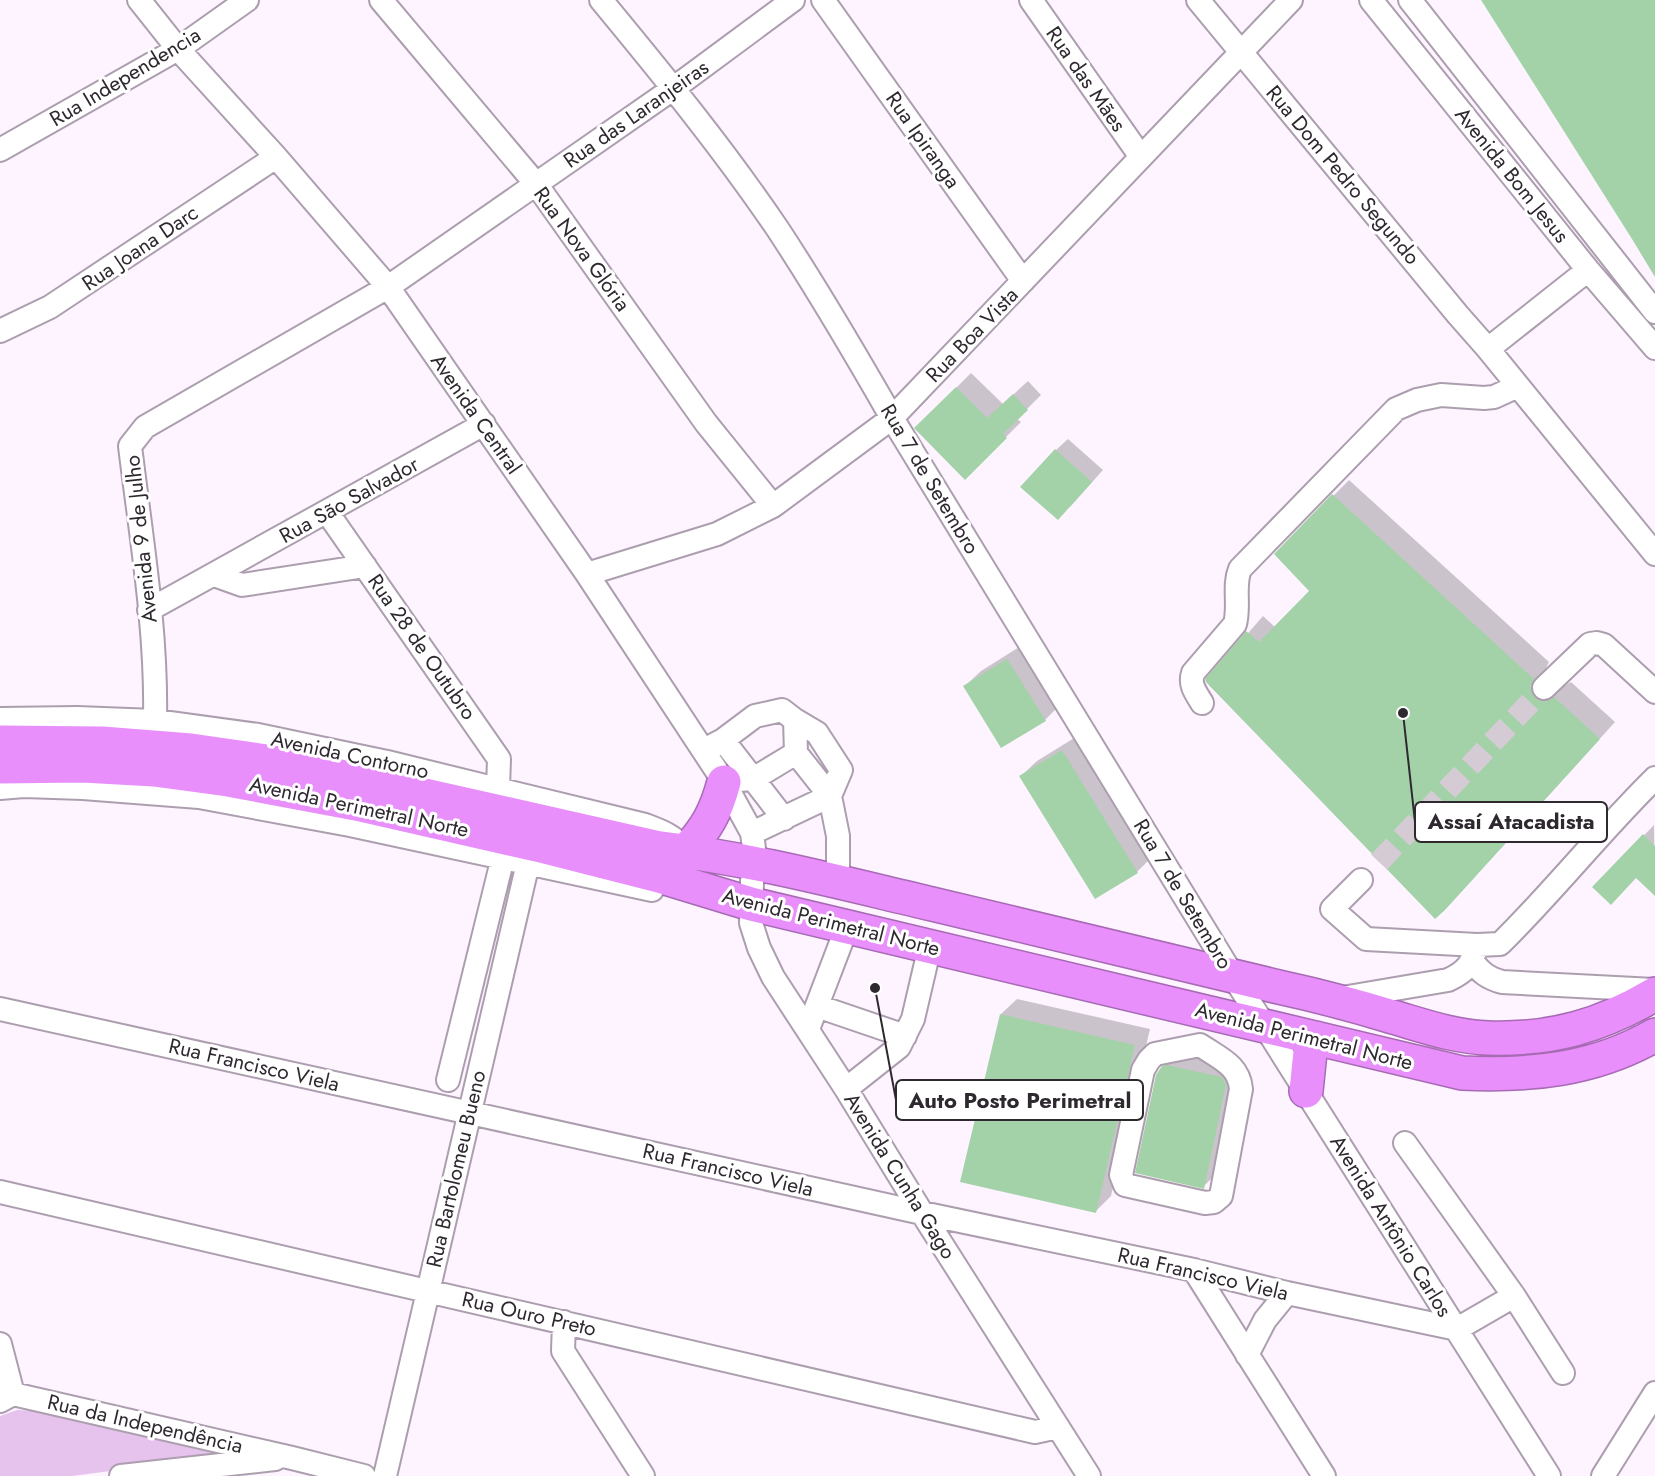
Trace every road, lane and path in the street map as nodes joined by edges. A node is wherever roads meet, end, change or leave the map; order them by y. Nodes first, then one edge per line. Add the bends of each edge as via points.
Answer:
1 (139, 0) edge
2 (247, 0) edge
3 (381, 0) edge
4 (601, 0) edge
5 (793, 0) edge
6 (823, 0) edge
7 (1031, 0) edge
8 (1198, 0) edge
9 (1291, 0) edge
10 (1371, 0) edge
11 (1410, 0) edge
12 (177, 49) junction
13 (1241, 52) junction
14 (674, 88) junction
15 (0, 150) edge
16 (1141, 157) junction
17 (276, 158) junction
18 (536, 184) junction
19 (1588, 270) junction
20 (1023, 281) junction
21 (388, 287) junction
22 (1655, 312) edge
23 (0, 331) edge
24 (1655, 348) edge
25 (1488, 349) junction
26 (1518, 386) junction
27 (892, 418) junction
28 (484, 424) junction
29 (773, 506) junction
30 (327, 512) junction
31 (1655, 555) edge
32 (365, 566) junction
33 (214, 574) junction
34 (587, 574) junction
35 (149, 610) junction
36 (1544, 688) tunnel mouth
37 (1655, 692) edge
38 (1202, 703) dead end
39 (0, 719) edge
40 (795, 720) junction
41 (155, 721) junction
42 (0, 742) edge
43 (714, 745) junction
44 (796, 753) junction
45 (1655, 778) edge
46 (6, 779) edge
47 (739, 780) junction
48 (498, 788) junction
49 (830, 796) junction
50 (784, 819) junction
51 (754, 849) junction
52 (686, 851) junction
53 (503, 857) junction
54 (528, 863) junction
55 (1361, 880) tunnel mouth
56 (838, 882) junction
57 (693, 888) junction
58 (492, 896) junction
59 (519, 904) junction
60 (751, 904) junction
61 (847, 927) junction
62 (930, 946) junction
63 (1475, 953) junction
64 (1233, 976) junction
65 (1655, 992) edge
66 (1332, 999) junction
67 (817, 1006) junction
68 (0, 1009) edge
69 (1204, 1011) junction
70 (1264, 1025) junction
71 (808, 1029) junction
72 (1655, 1035) edge
73 (905, 1036) junction
74 (1316, 1038) junction
75 (1200, 1045) junction
76 (448, 1080) dead end
77 (846, 1089) junction
78 (1306, 1091) junction
79 (469, 1113) junction
80 (1405, 1143) dead end
81 (0, 1192) edge
82 (922, 1213) junction
83 (1194, 1270) junction
84 (428, 1291) junction
85 (1287, 1293) junction
86 (1514, 1296) junction
87 (564, 1322) junction
88 (1457, 1329) junction
89 (0, 1344) edge
90 (1247, 1355) junction
91 (1563, 1373) dead end
92 (1655, 1393) edge
93 (6, 1398) edge
94 (1058, 1427) junction
95 (292, 1458) junction
96 (121, 1476) edge
97 (364, 1476) edge
98 (385, 1476) edge
99 (642, 1476) edge
100 (1089, 1476) edge
101 (1324, 1476) edge
102 (1550, 1476) edge
103 (1603, 1476) edge

1 - 12 street, Avenida Central
2 - 12 street, Rua Independencia
3 - 18 street, Rua Nova Glória
4 - 14 street, Rua 7 de Setembro
5 - 14 street, Rua das Laranjeiras
6 - 20 street, Rua Ipiranga
7 - 16 street, Rua das Mães
8 - 13 street, Rua Dom Pedro Segundo
9 - 13 street, Rua Boa Vista
10 - 19 street, Avenida Bom Jesus
11 - 22 street
12 - 15 street, Rua Independencia
12 - 17 street, Avenida Central
13 - 16 street, Rua Boa Vista
13 - 25 street, Rua Dom Pedro Segundo
14 - 18 street, Rua das Laranjeiras
14 - 27 street, Rua 7 de Setembro via 778,230
16 - 20 street, Rua Boa Vista
17 - 21 street, Avenida Central
17 - 23 street, Rua Joana Darc via 51,307
18 - 21 street, Rua das Laranjeiras
18 - 29 street, Rua Nova Glória via 706,423
19 - 24 street, Avenida Bom Jesus
19 - 25 street
20 - 27 street, Rua Boa Vista
21 - 28 street, Avenida Central
21 - 35 street, Avenida 9 de Julho via 145,427 130,446
25 - 26 street, Rua Dom Pedro Segundo
26 - 31 street, Rua Dom Pedro Segundo
26 - 38 street via 1494,397 1441,395 1396,409 1240,568 1236,578 1235,624 1192,673 1191,684
27 - 29 street, Rua Boa Vista
27 - 64 street, Rua 7 de Setembro
28 - 30 street, Rua São Salvador
28 - 34 street, Avenida Central
29 - 34 street, Rua Boa Vista via 717,534
30 - 32 street, Rua 28 de Outubro
30 - 33 street, Rua São Salvador
32 - 33 street, Rua São Salvador via 242,585
32 - 48 street, Rua 28 de Outubro via 499,759
33 - 35 street, Rua São Salvador
34 - 43 street, Avenida Central
35 - 41 street, Avenida 9 de Julho
36 - 37 street via 1590,644 1597,643
39 - 41 street, Avenida Contorno
40 - 43 street via 782,710 755,716
40 - 44 street
40 - 49 street via 817,733 842,770
41 - 48 street, Avenida Contorno via 258,735
42 - 52 highway, Avenida Perimetral Norte via 102,743 191,750 287,764
43 - 47 street, Avenida Central
44 - 47 street
44 - 49 street
45 - 63 street via 1500,944
46 - 53 street via 199,797
46 - 57 highway, Avenida Perimetral Norte via 83,766 228,780 545,847
47 - 50 street
47 - 51 street, Avenida Central
47 - 52 highway
48 - 52 street, Avenida Contorno via 645,825 669,834
49 - 50 street
49 - 56 street via 838,836
50 - 51 street
51 - 52 highway, Avenida Perimetral Norte
51 - 56 highway, Avenida Perimetral Norte
51 - 60 street, Avenida Cunha Gago
53 - 54 street
53 - 58 street
54 - 57 street via 657,891
54 - 59 street, Rua Bartolomeu Bueno
55 - 63 street via 1332,909 1366,939
56 - 64 highway, Avenida Perimetral Norte
57 - 60 highway, Avenida Perimetral Norte
58 - 59 street
58 - 76 street
59 - 79 street, Rua Bartolomeu Bueno
60 - 61 highway, Avenida Perimetral Norte
60 - 71 street, Avenida Cunha Gago via 751,923 759,948 773,977
61 - 62 highway, Avenida Perimetral Norte
61 - 67 street
62 - 69 highway, Avenida Perimetral Norte
62 - 73 street via 913,1019
63 - 65 street via 1482,974 1502,982
63 - 66 street via 1458,975 1448,980
64 - 66 highway, Avenida Perimetral Norte
64 - 70 street, Avenida Antônio Carlos
65 - 66 highway, Avenida Perimetral Norte via 1598,1023 1561,1033 1488,1038 1453,1034
67 - 71 street
67 - 73 street
68 - 79 street, Rua Francisco Viela
69 - 70 highway, Avenida Perimetral Norte
69 - 75 street
70 - 74 highway, Avenida Perimetral Norte
70 - 78 street, Avenida Antônio Carlos
71 - 77 street, Avenida Cunha Gago
72 - 74 highway, Avenida Perimetral Norte via 1580,1066 1488,1074 1440,1069
73 - 77 street via 899,1047
74 - 78 highway via 1310,1052
75 - 75 street via 1236,1070 1240,1080 1221,1196 1205,1203 1125,1185 1120,1175 1143,1070 1155,1054
77 - 82 street, Avenida Cunha Gago
78 - 88 street, Avenida Antônio Carlos
79 - 82 street, Rua Francisco Viela
79 - 84 street, Rua Bartolomeu Bueno
80 - 86 street
81 - 84 street, Rua Ouro Preto
82 - 83 street, Rua Francisco Viela
82 - 94 street, Avenida Cunha Gago
83 - 85 street, Rua Francisco Viela
83 - 90 street
84 - 87 street, Rua Ouro Preto
84 - 98 street, Rua Bartolomeu Bueno
85 - 88 street, Rua Francisco Viela
85 - 90 street via 1265,1320
86 - 88 street
86 - 91 street
87 - 94 street, Rua Ouro Preto via 1035,1432
87 - 99 street via 564,1351
88 - 102 street, Avenida Antônio Carlos
89 - 93 street
90 - 101 street
92 - 103 street
93 - 95 street, Rua da Independência
94 - 100 street, Avenida Cunha Gago
95 - 96 street, Rua da Independência
95 - 97 street, Rua da Independência

